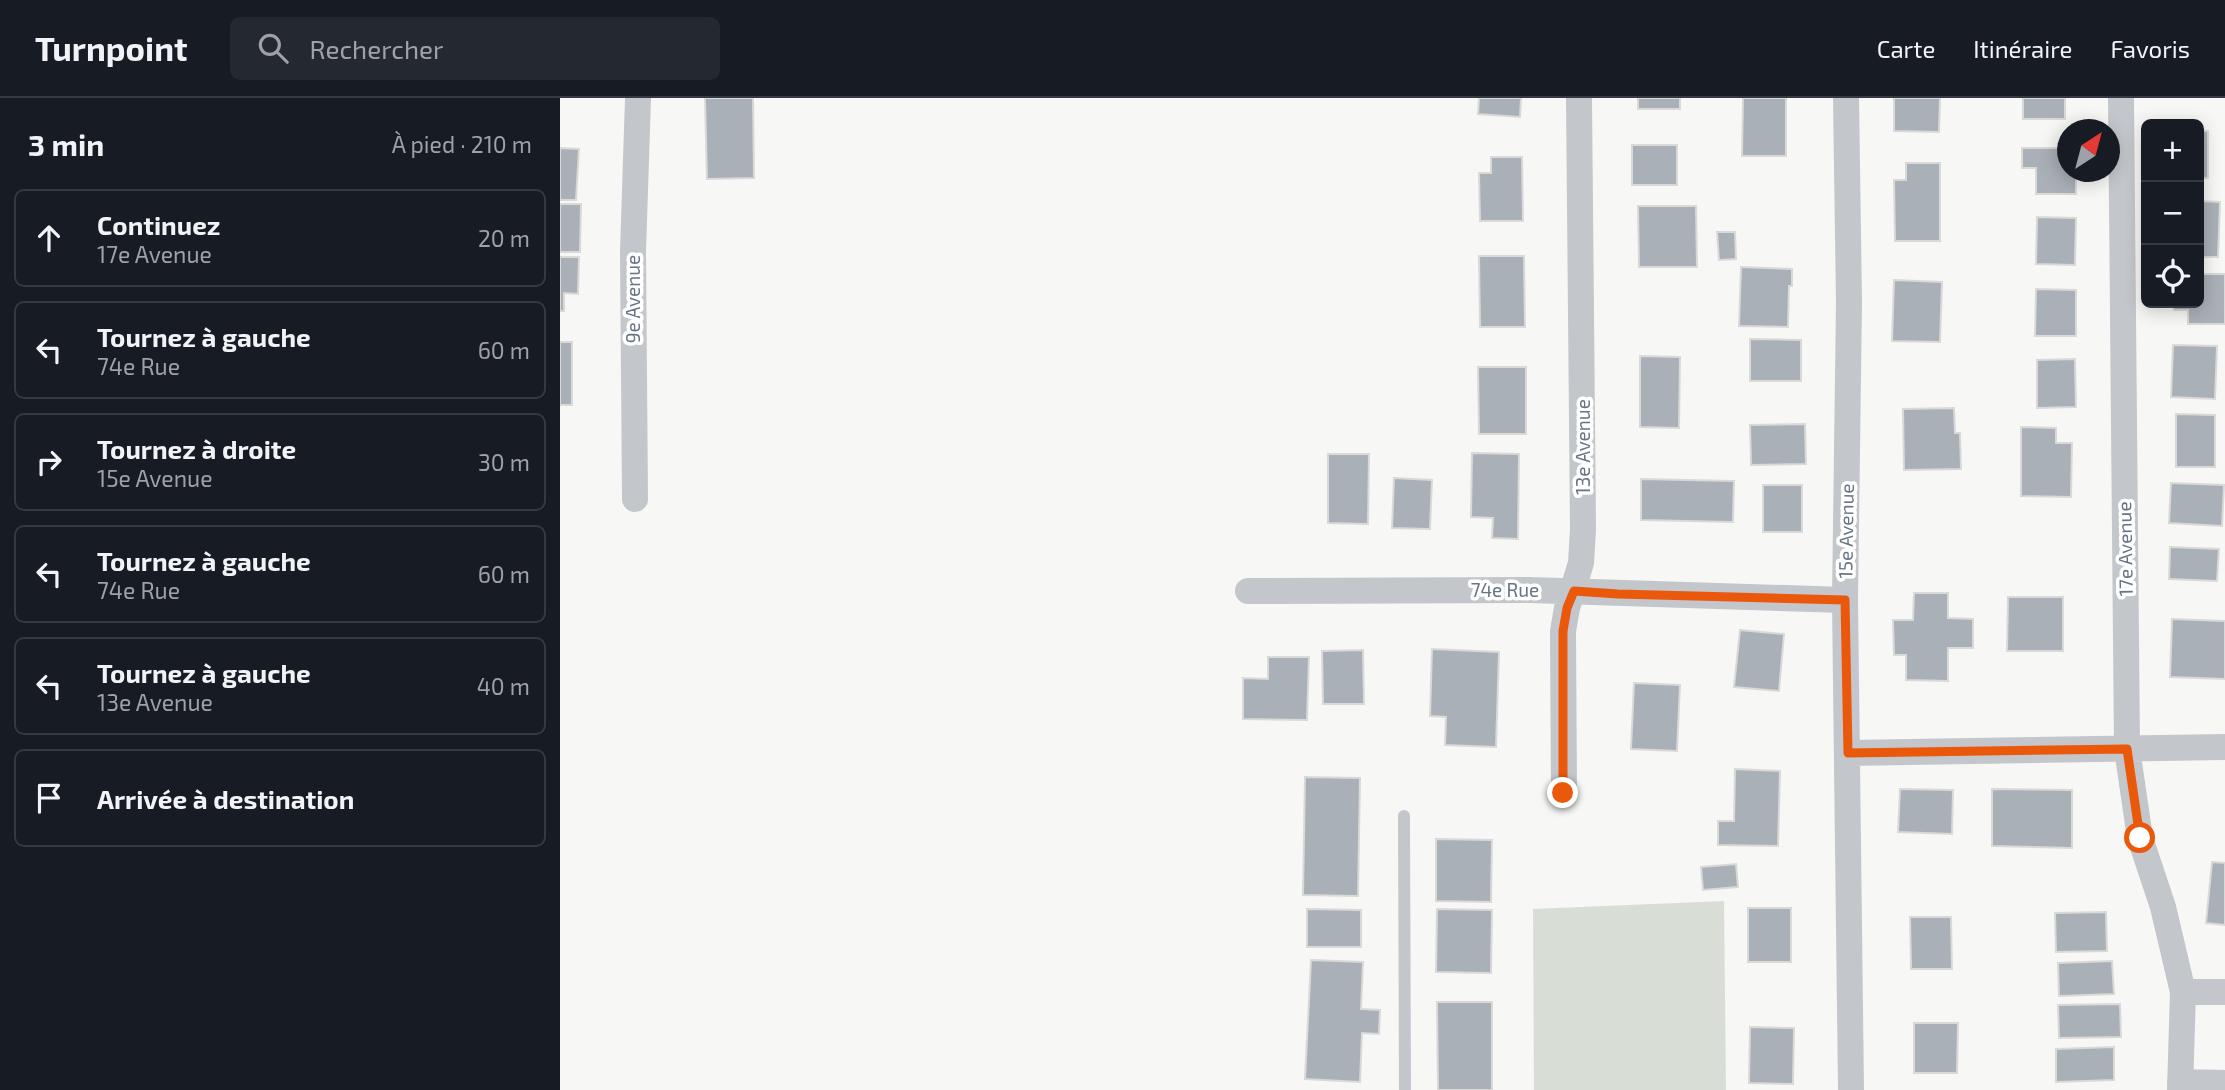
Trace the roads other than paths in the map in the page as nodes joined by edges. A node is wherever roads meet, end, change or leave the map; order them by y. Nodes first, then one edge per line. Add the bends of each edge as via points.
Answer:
1 (638, 98) edge
2 (1579, 98) edge
3 (1846, 98) edge
4 (2121, 98) edge
5 (635, 499) dead end
6 (1248, 591) dead end
7 (1574, 591) junction
8 (1845, 600) junction
9 (2225, 747) edge
10 (2127, 749) junction
11 (1848, 753) junction
12 (1563, 793) dead end
13 (1404, 816) dead end
14 (2183, 992) junction
15 (2225, 992) edge
16 (2225, 1083) edge
17 (2180, 1086) edge
18 (1405, 1090) edge
19 (1850, 1090) edge

1 - 5 street, 9e Avenue via 633,252
2 - 7 street, 13e Avenue via 1583,529
3 - 8 street, 15e Avenue
4 - 10 street, 17e Avenue
6 - 7 street, 74e Rue
7 - 8 street, 74e Rue
7 - 12 street, 13e Avenue via 1563,631
8 - 11 street, 15e Avenue
9 - 10 street
10 - 11 street
10 - 14 street, 17e Avenue via 2140,838 2163,907
11 - 19 street, 15e Avenue
13 - 18 lane
14 - 15 street
14 - 17 street, 17e Avenue
16 - 17 street, 17e Avenue

